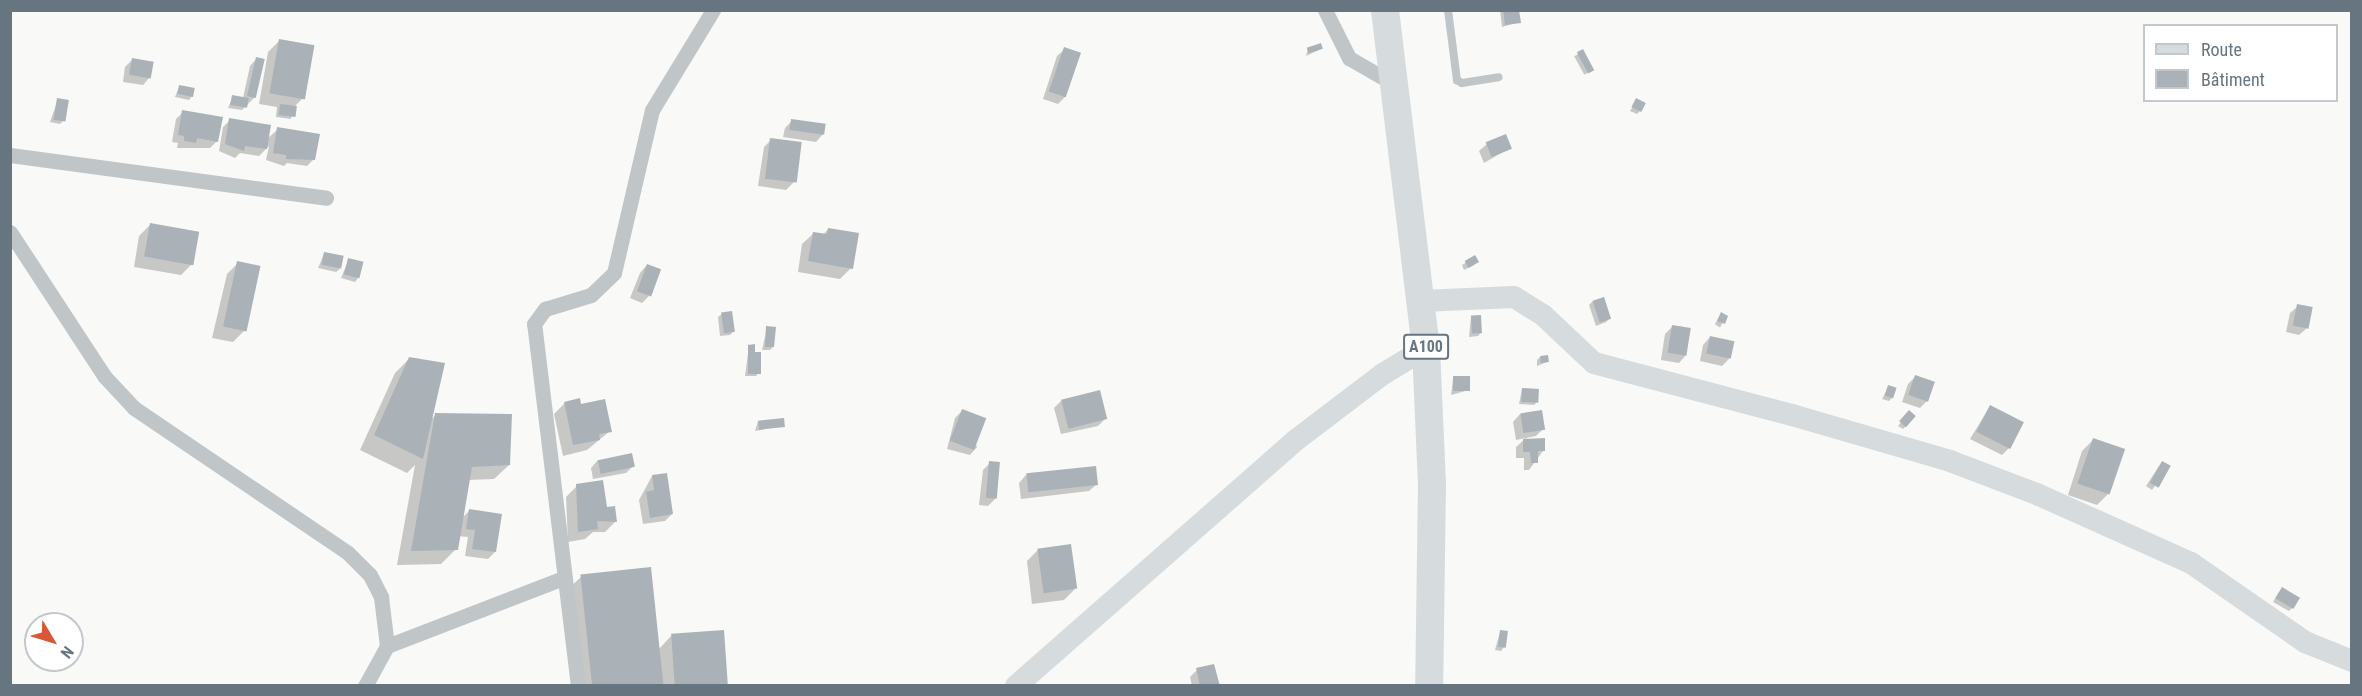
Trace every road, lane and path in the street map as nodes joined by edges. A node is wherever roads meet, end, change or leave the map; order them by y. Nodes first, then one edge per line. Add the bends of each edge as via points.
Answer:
1 (713, 10) edge
2 (1325, 10) edge
3 (1385, 10) edge
4 (1448, 10) edge
5 (1500, 77) dead end
6 (1396, 86) junction
7 (10, 155) edge
8 (326, 198) dead end
9 (10, 232) edge
10 (1422, 301) junction
11 (1426, 348) junction
12 (563, 578) junction
13 (387, 646) junction
14 (2352, 661) edge
15 (365, 686) edge
16 (578, 686) edge
17 (1016, 686) edge
18 (1429, 686) edge

1 - 12 street via 652,110 614,273 591,295 545,309 534,324
2 - 6 street via 1349,58
3 - 6 highway, A100
4 - 5 lane via 1457,80 1462,83
6 - 10 highway, A100
7 - 8 street
9 - 13 street via 105,377 134,408 348,553 370,575 381,597
10 - 11 highway, A100
10 - 14 street via 1514,297 1543,315 1594,363 1950,461 2039,495 2191,563 2305,642
11 - 17 street via 1383,374 1296,440
11 - 18 highway, A100 via 1432,483
12 - 13 street
12 - 16 street
13 - 15 street

